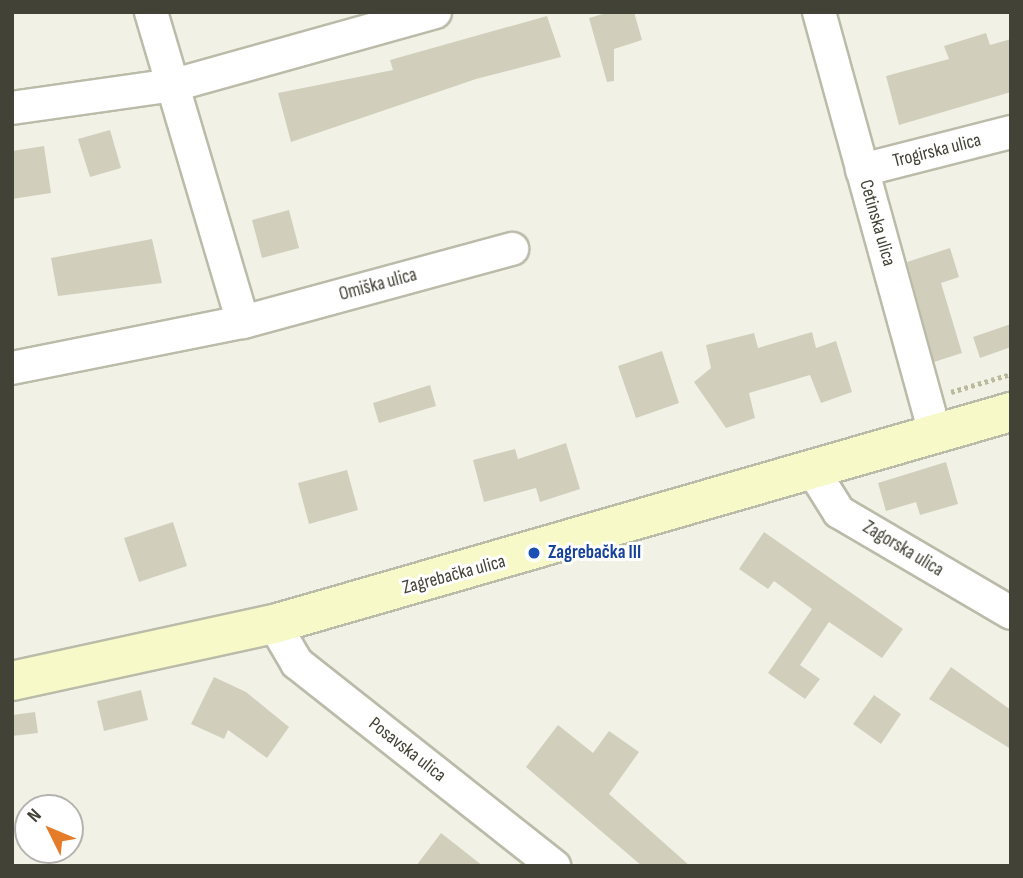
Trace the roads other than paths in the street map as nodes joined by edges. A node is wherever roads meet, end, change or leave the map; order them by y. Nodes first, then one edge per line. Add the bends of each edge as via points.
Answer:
1 (151, 12) edge
2 (435, 12) edge
3 (819, 12) edge
4 (174, 85) junction
5 (12, 108) edge
6 (1011, 132) edge
7 (862, 170) junction
8 (512, 249) dead end
9 (243, 322) junction
10 (12, 368) edge
11 (1011, 412) edge
12 (931, 416) junction
13 (813, 470) junction
14 (1011, 613) edge
15 (274, 624) junction
16 (12, 681) edge
17 (554, 866) edge

1 - 4 street
2 - 4 street
3 - 7 street, Cetinska ulica
4 - 5 street
4 - 9 street
6 - 7 street, Trogirska ulica
7 - 12 street, Cetinska ulica
8 - 9 street, Omiška ulica
9 - 10 street, Omiška ulica
11 - 12 main road, Zagrebačka ulica
12 - 13 main road, Zagrebačka ulica
13 - 14 street, Zagorska ulica via 820,491 839,512
13 - 15 main road, Zagrebačka ulica
15 - 16 main road, Zagrebačka ulica
15 - 17 street, Posavska ulica via 297,663

